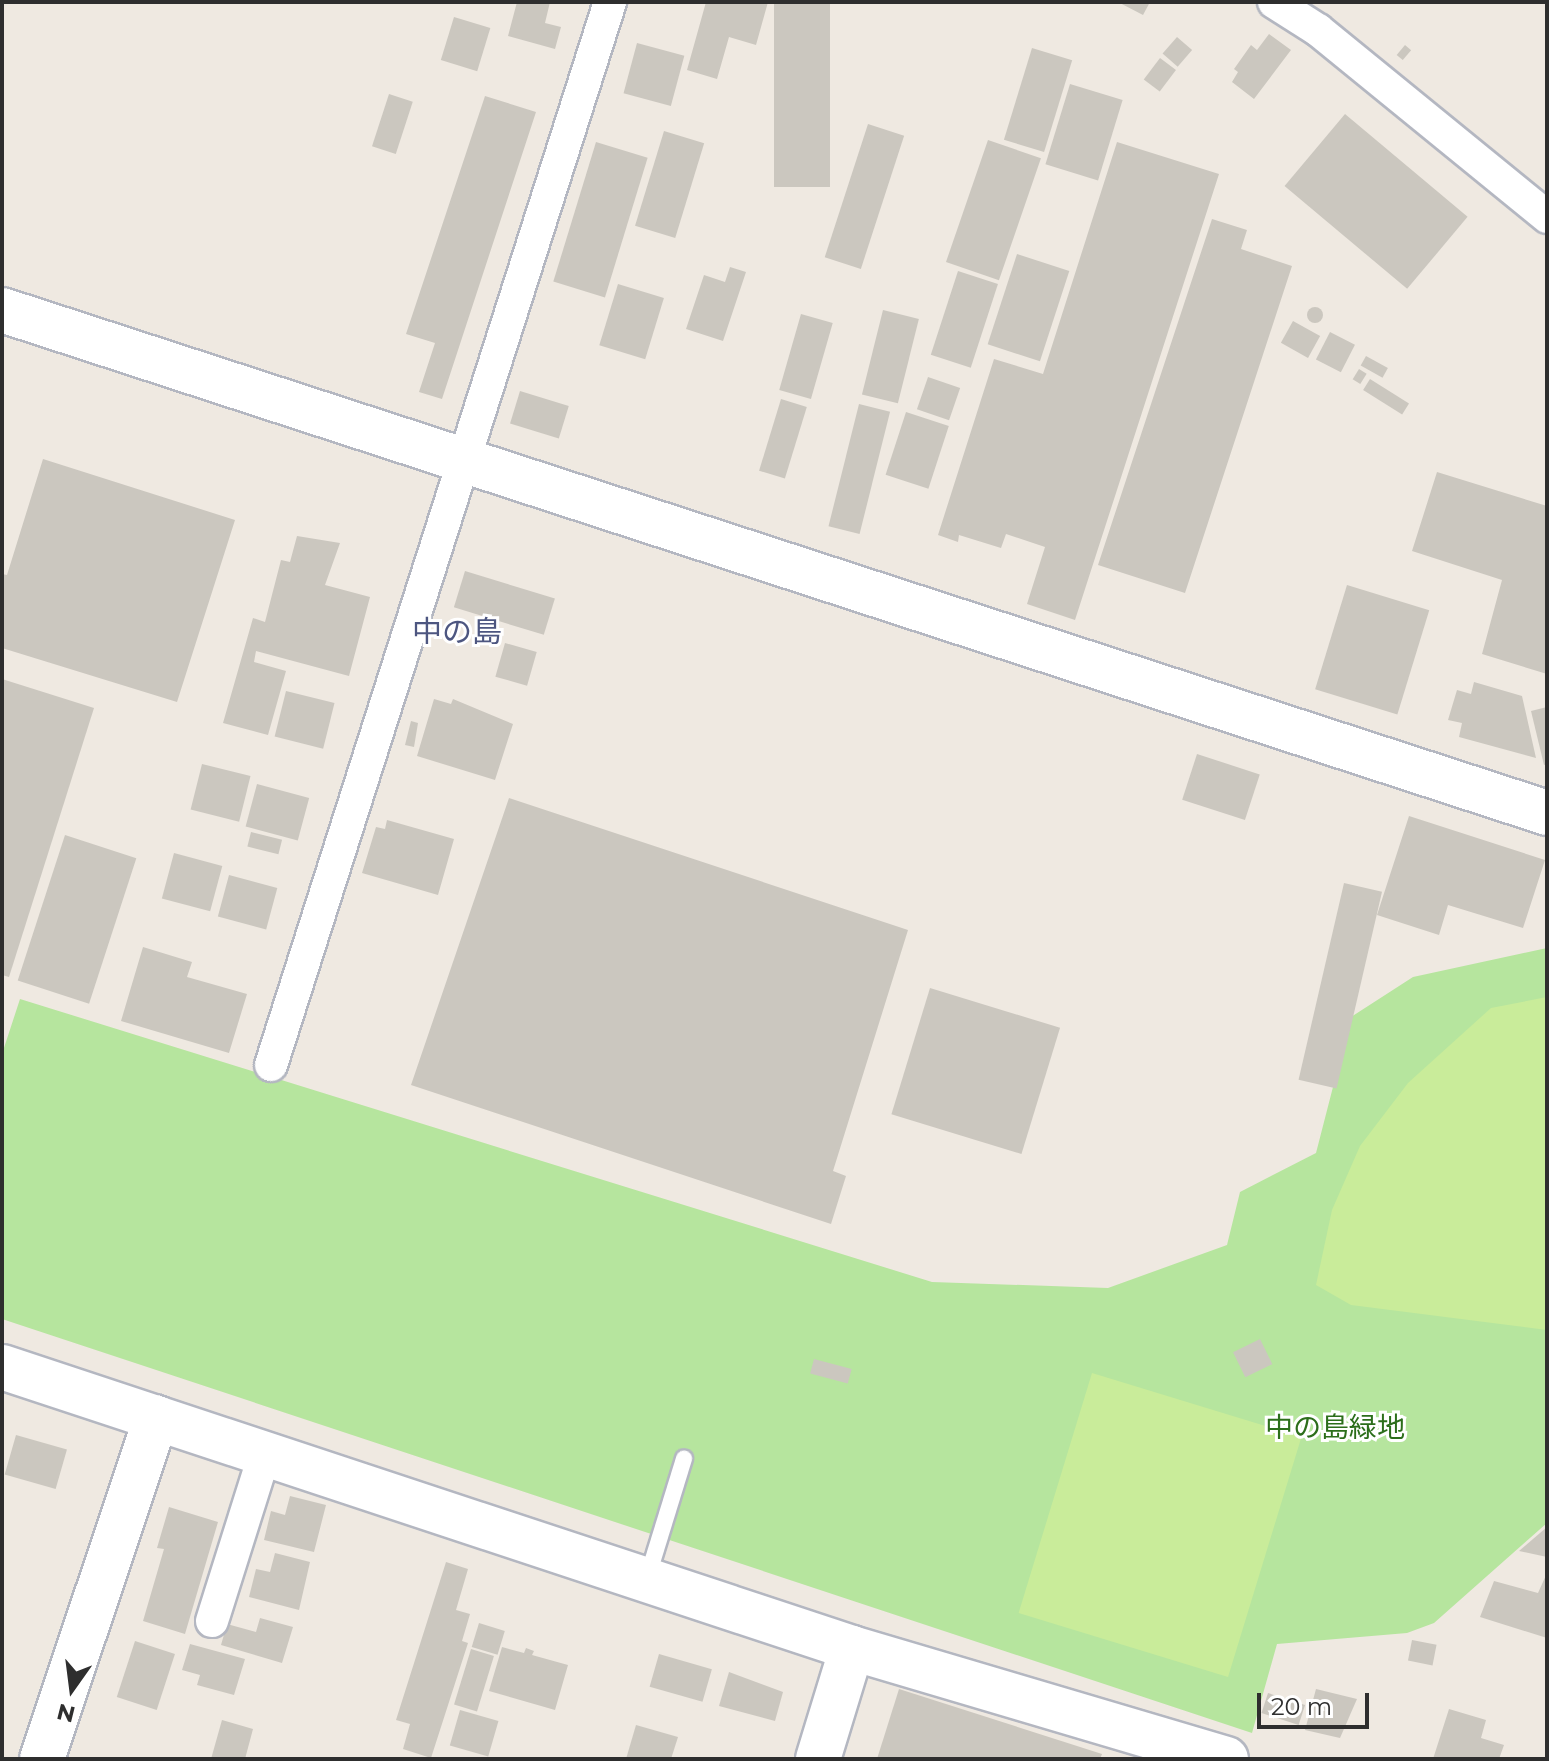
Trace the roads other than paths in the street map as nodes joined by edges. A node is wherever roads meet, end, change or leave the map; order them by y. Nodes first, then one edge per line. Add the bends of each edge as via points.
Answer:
1 (610, 2) edge
2 (1274, 2) edge
3 (1547, 217) edge
4 (2, 310) edge
5 (463, 462) junction
6 (1547, 813) edge
7 (271, 1065) dead end
8 (2, 1367) edge
9 (156, 1418) junction
10 (265, 1453) junction
11 (684, 1459) dead end
12 (646, 1581) junction
13 (212, 1621) dead end
14 (852, 1648) junction
15 (42, 1759) edge
16 (818, 1759) edge
17 (1226, 1759) edge

1 - 5 street
2 - 3 street via 1318,30
4 - 5 street
5 - 6 street
5 - 7 street
8 - 9 street
9 - 10 street
9 - 15 street
10 - 12 street
10 - 13 street
11 - 12 lane
12 - 14 street
14 - 16 street
14 - 17 street

